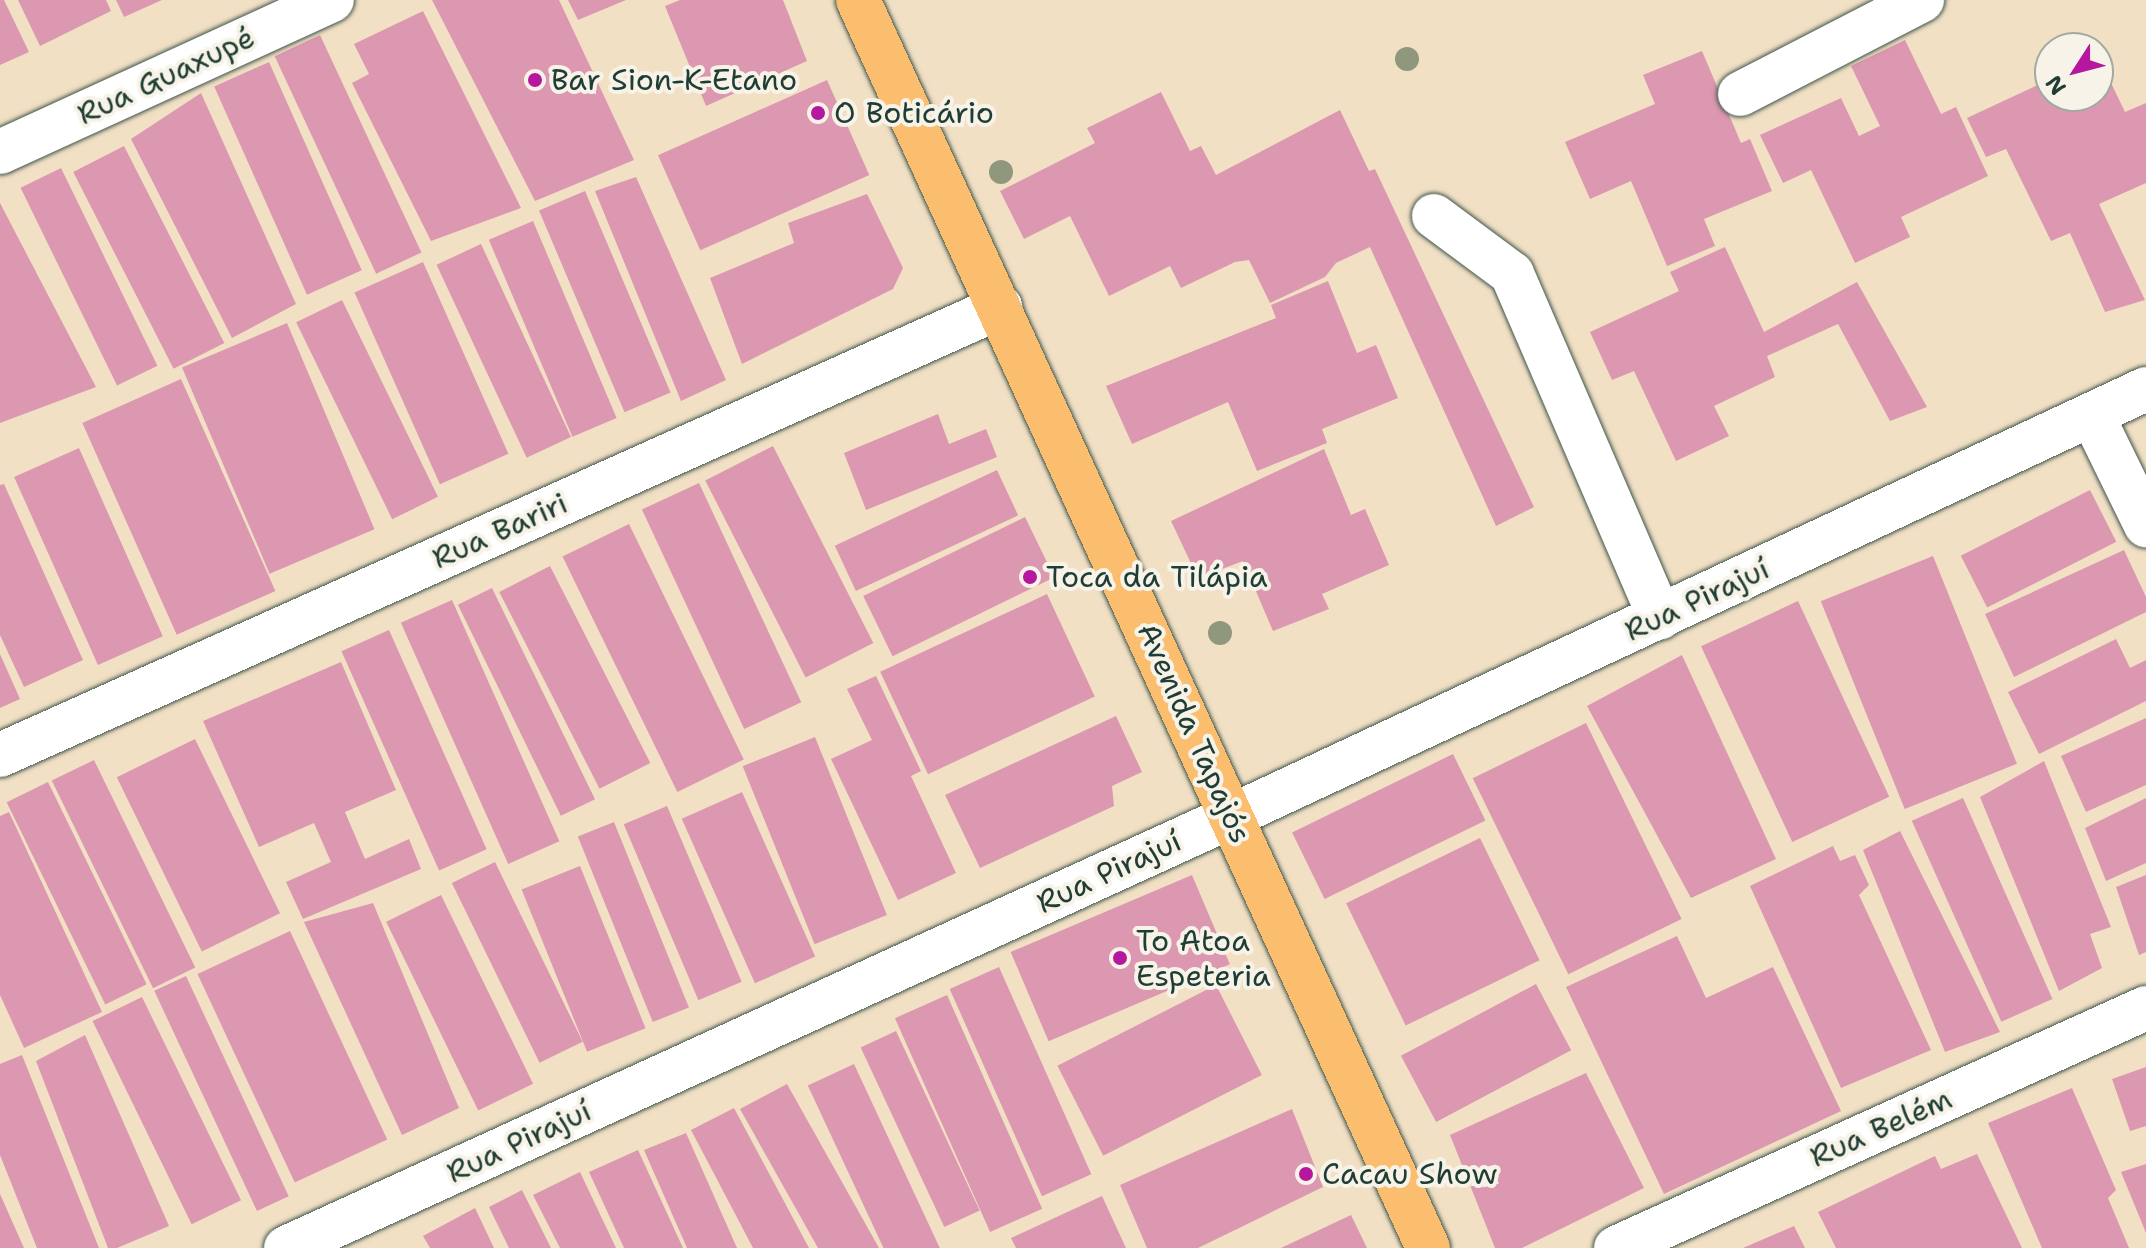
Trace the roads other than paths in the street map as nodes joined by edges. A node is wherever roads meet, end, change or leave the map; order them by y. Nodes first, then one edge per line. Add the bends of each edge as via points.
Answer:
1 (332, 0) edge
2 (858, 0) edge
3 (1922, 0) edge
4 (1740, 94) dead end
5 (0, 152) edge
6 (1434, 216) dead end
7 (1000, 307) junction
8 (2146, 389) edge
9 (2092, 415) junction
10 (2146, 525) edge
11 (1660, 617) junction
12 (0, 755) edge
13 (1232, 816) junction
14 (2146, 1008) edge
15 (286, 1248) edge
16 (1428, 1248) edge
17 (1616, 1248) edge

1 - 5 street, Rua Guaxupé
2 - 7 main road, Avenida Tapajós
3 - 4 street
6 - 11 street via 1512,274
7 - 12 street, Rua Bariri
7 - 13 main road, Avenida Tapajós
8 - 9 street, Rua Pirajuí
9 - 10 street
9 - 11 street, Rua Pirajuí
11 - 13 street, Rua Pirajuí
13 - 15 street, Rua Pirajuí
13 - 16 main road, Avenida Tapajós
14 - 17 street, Rua Belém

